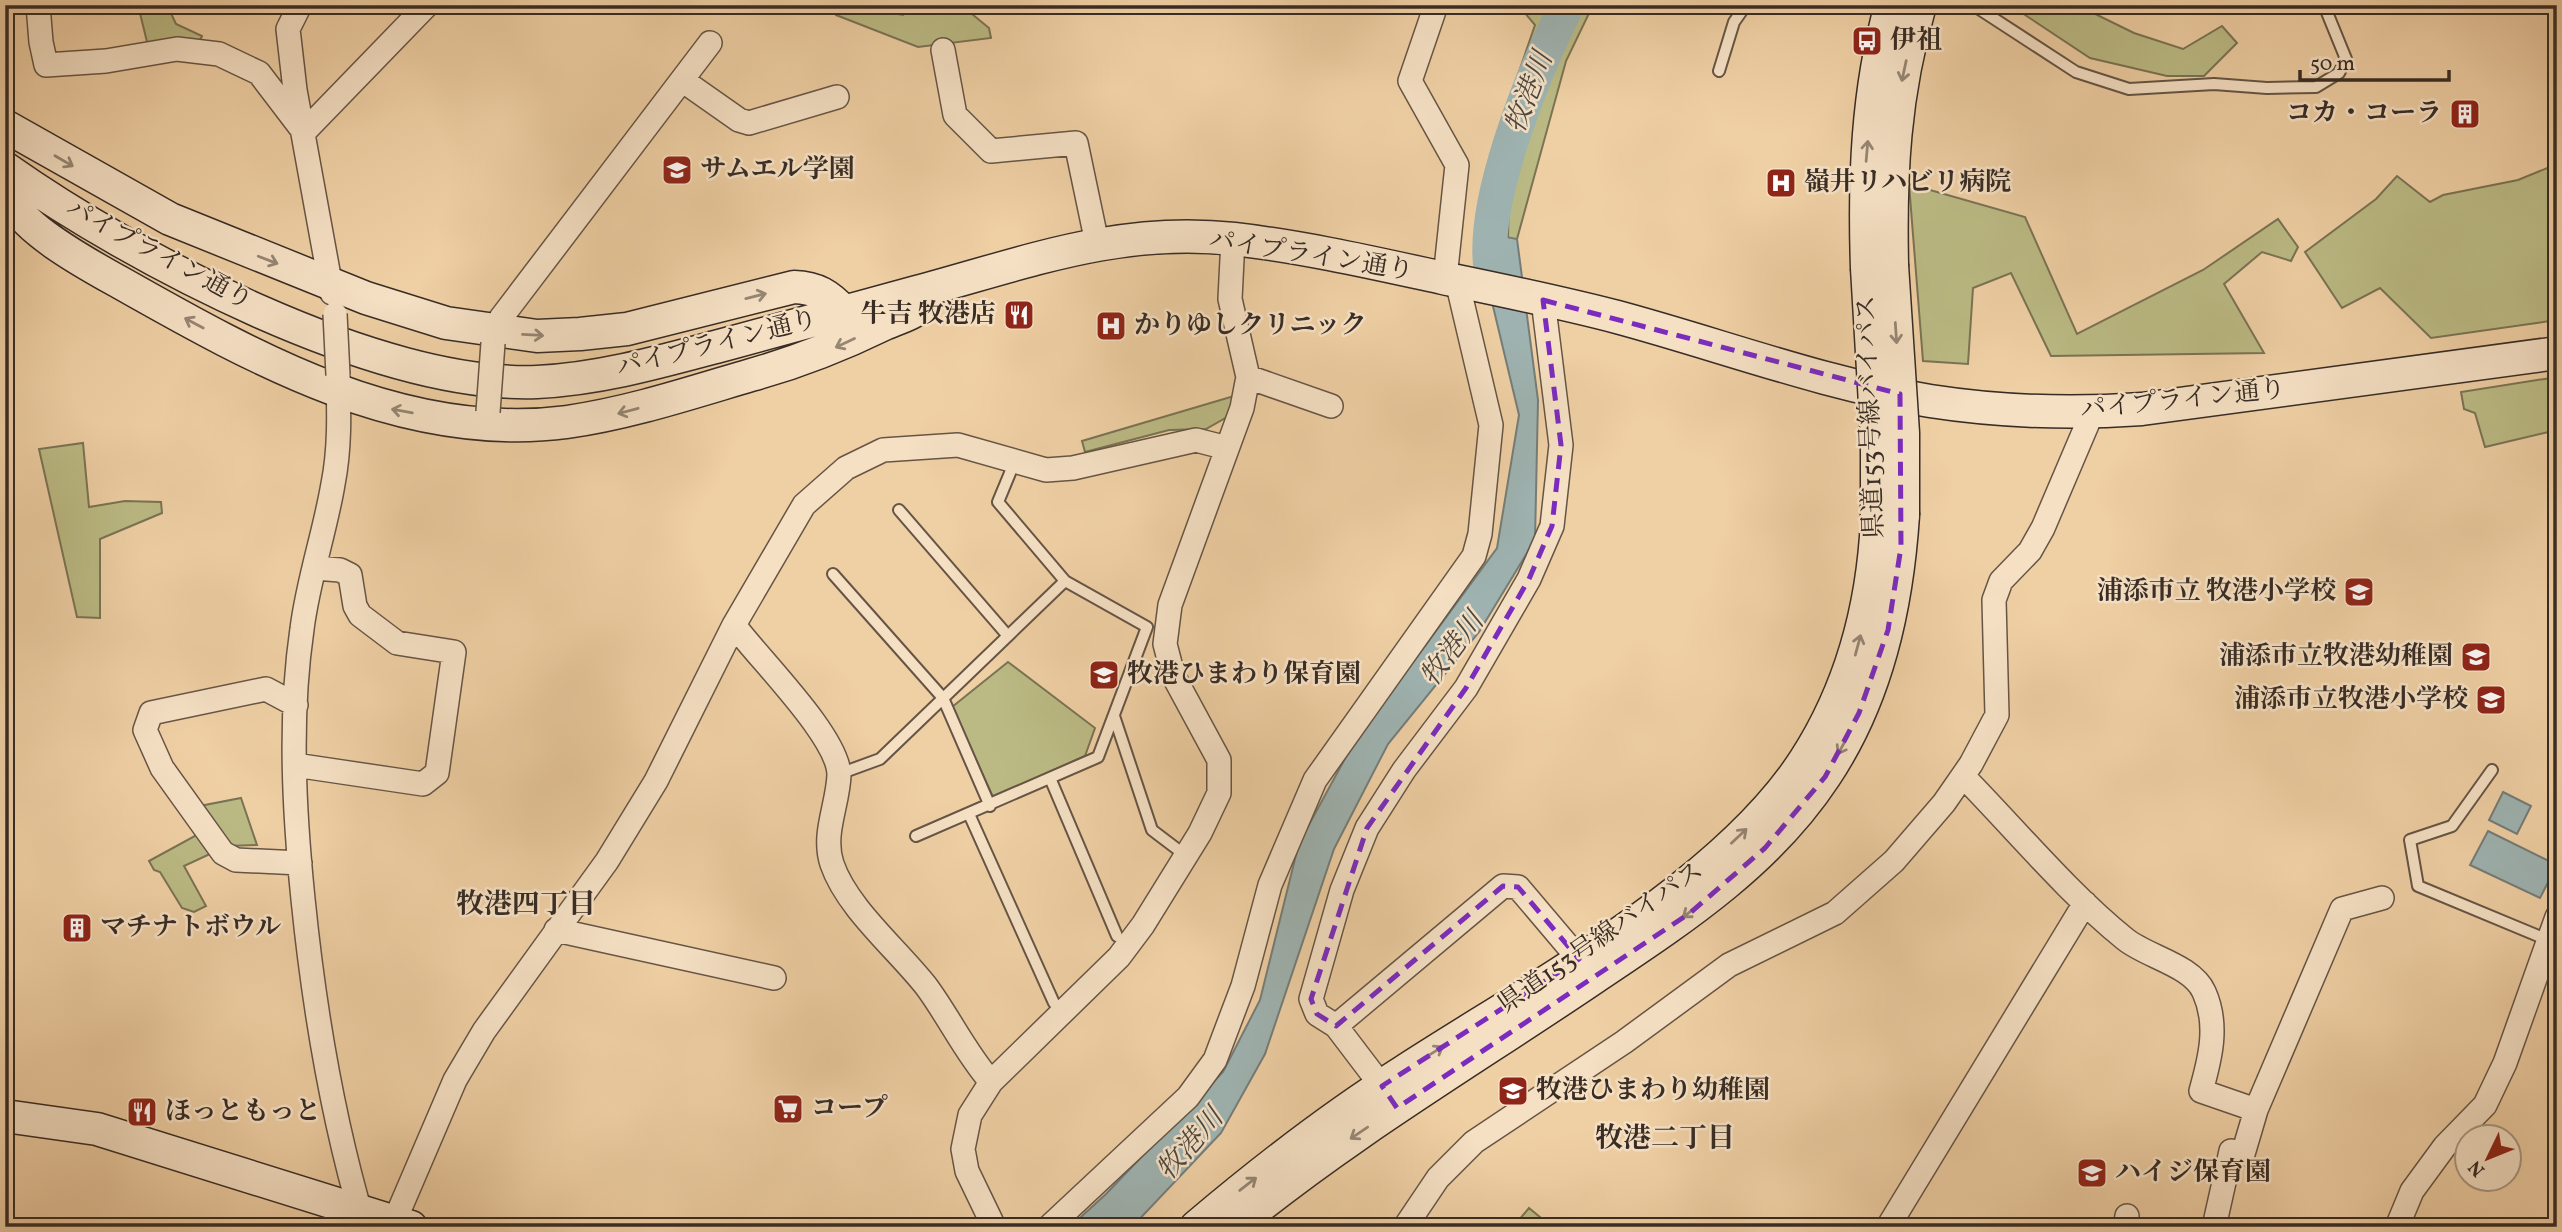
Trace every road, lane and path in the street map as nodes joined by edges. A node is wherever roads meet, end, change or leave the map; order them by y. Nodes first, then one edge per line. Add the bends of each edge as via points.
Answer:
1 (38, 5) edge
2 (300, 5) edge
3 (427, 5) edge
4 (1436, 5) edge
5 (1745, 5) edge
6 (1920, 5) edge
7 (1973, 5) edge
8 (2324, 5) edge
9 (1885, 9) edge
10 (710, 43) dead end
11 (943, 50) dead end
12 (1718, 71) dead end
13 (682, 80) junction
14 (837, 97) dead end
15 (5, 126) edge
16 (304, 132) junction
17 (10, 171) edge
18 (1233, 239) junction
19 (1097, 243) junction
20 (1879, 267) junction
21 (1456, 280) junction
22 (945, 284) junction
23 (1535, 298) junction
24 (333, 299) junction
25 (844, 312) junction
26 (494, 337) junction
27 (2557, 353) edge
28 (1248, 377) junction
29 (338, 383) junction
30 (1331, 406) dead end
31 (2092, 413) junction
32 (487, 418) junction
33 (1227, 448) junction
34 (1015, 461) junction
35 (899, 510) dead end
36 (1890, 518) junction
37 (315, 568) junction
38 (833, 574) dead end
39 (1065, 581) junction
40 (734, 625) junction
41 (1008, 636) junction
42 (943, 698) junction
43 (296, 705) junction
44 (1114, 716) junction
45 (295, 765) junction
46 (2492, 770) dead end
47 (839, 774) junction
48 (1963, 776) junction
49 (1050, 778) junction
50 (990, 806) junction
51 (969, 814) junction
52 (916, 836) dead end
53 (1177, 849) dead end
54 (300, 863) junction
55 (2382, 898) dead end
56 (2085, 903) junction
57 (2557, 917) edge
58 (555, 930) junction
59 (1117, 936) dead end
60 (2548, 940) junction
61 (1579, 959) junction
62 (774, 978) dead end
63 (1054, 1003) dead end
64 (1336, 1026) junction
65 (991, 1082) junction
66 (1390, 1097) junction
67 (2256, 1110) junction
68 (5, 1116) edge
69 (363, 1219) edge
70 (403, 1223) edge
71 (994, 1227) edge
72 (1049, 1227) edge
73 (1196, 1227) edge
74 (1234, 1227) edge
75 (1405, 1227) edge
76 (1888, 1227) edge
77 (2214, 1227) edge
78 (2397, 1227) edge

1 - 16 street via 46,65 177,49 219,54 259,73
2 - 16 street via 288,29
3 - 16 street
4 - 21 street via 1409,81 1457,165
5 - 12 lane via 1734,22
6 -> 20 main road, 県道153号線バイパス via 1901,83
7 - 8 lane via 2077,72 2129,89 2214,84 2316,87 2339,73 2346,59
20 -> 9 main road, 県道153号線バイパス via 1866,164
10 - 13 street
11 - 19 street via 955,115 990,151 1076,143
13 - 14 street via 749,123
13 - 26 street via 501,318
15 -> 24 main road via 170,219
16 - 24 street
17 - 25 main road, パイプライン通り via 76,214 227,295 371,355 434,371 538,382 591,375 642,367
29 -> 17 main road via 272,364 187,320 37,230 15,205
18 - 19 main road, パイプライン通り via 1164,236
18 - 21 main road, パイプライン通り
18 - 28 street via 1230,299
19 - 22 main road, パイプライン通り
20 - 36 main road, 県道153号線バイパス, bridge via 1903,433
21 - 23 main road, パイプライン通り
21 - 72 street via 1491,425 1474,556 1315,780 1270,885 1243,986 1215,1060 1188,1097
22 - 25 main road, パイプライン通り
22 -> 32 main road via 922,307 797,362 621,413 564,422
23 - 31 main road, パイプライン通り via 1615,316 1852,384 1928,400 2004,410
23 - 64 street via 1561,444 1552,526 1529,579 1466,688 1367,828 1342,890 1311,999 1317,1014
24 - 26 main road via 404,312
24 - 29 street, bridge
26 -> 25 main road via 627,329 794,287 828,295
26 - 32 street, bridge
27 - 31 main road, パイプライン通り
28 - 30 street
28 - 33 street
32 -> 29 main road via 382,407
29 - 37 street via 338,449
31 - 48 street via 2043,528 2001,581 1994,600 1997,715
33 - 34 street via 1196,440 1046,470
33 - 65 street via 1170,605 1165,645 1173,675 1219,760 1219,793 1200,834 1119,957
34 - 39 lane via 999,502
34 - 40 street via 958,445 883,450 846,468 804,505
35 - 41 lane
61 -> 36 main road, 県道153号線バイパス via 1702,869 1758,817 1805,760 1829,719 1856,653
36 -> 66 main road, 県道153号線バイパス via 1896,594 1878,664 1825,776 1788,823 1740,871 1670,927
37 - 43 street via 302,629
37 - 45 street via 350,575 360,615 397,643 454,652 437,774 424,784
38 - 42 lane
39 - 41 lane
39 - 44 lane via 1147,627
40 - 47 street via 804,708 833,752
40 - 58 street via 656,781 607,861
41 - 42 lane
42 - 47 lane via 880,759
42 - 50 lane
43 - 45 street
43 - 54 street via 266,689 151,713 145,730 162,768 223,853 236,860
44 - 49 lane via 1098,757
44 - 53 lane via 1152,830
45 - 54 street
46 - 60 lane via 2452,826 2410,840 2418,886
47 - 65 street via 830,820 831,862 844,888 927,988
48 - 56 street
48 - 75 street via 1894,861 1835,913 1729,965 1474,1142 1438,1178
49 - 50 lane
49 - 59 lane
50 - 51 lane
51 - 52 lane
51 - 63 lane
54 - 69 street via 323,1053
55 - 67 street via 2342,909
56 - 67 street via 2127,941 2186,974 2203,989 2211,1011 2212,1049 2201,1091
56 - 76 street
57 - 60 street
58 - 62 street
58 - 70 street via 455,1080
60 - 78 street via 2505,1063 2485,1105 2445,1146 2412,1191
61 - 64 street via 1518,887 1503,886
66 -> 61 main road, 県道153号線バイパス
64 - 66 street
65 - 71 street via 970,1115 963,1149 967,1171
73 -> 66 main road, 県道153号線バイパス via 1270,1167
66 -> 74 main road, 県道153号線バイパス
67 - 77 street via 2243,1154 2231,1151
68 - 69 main road via 97,1129 286,1185
69 - 70 main road

